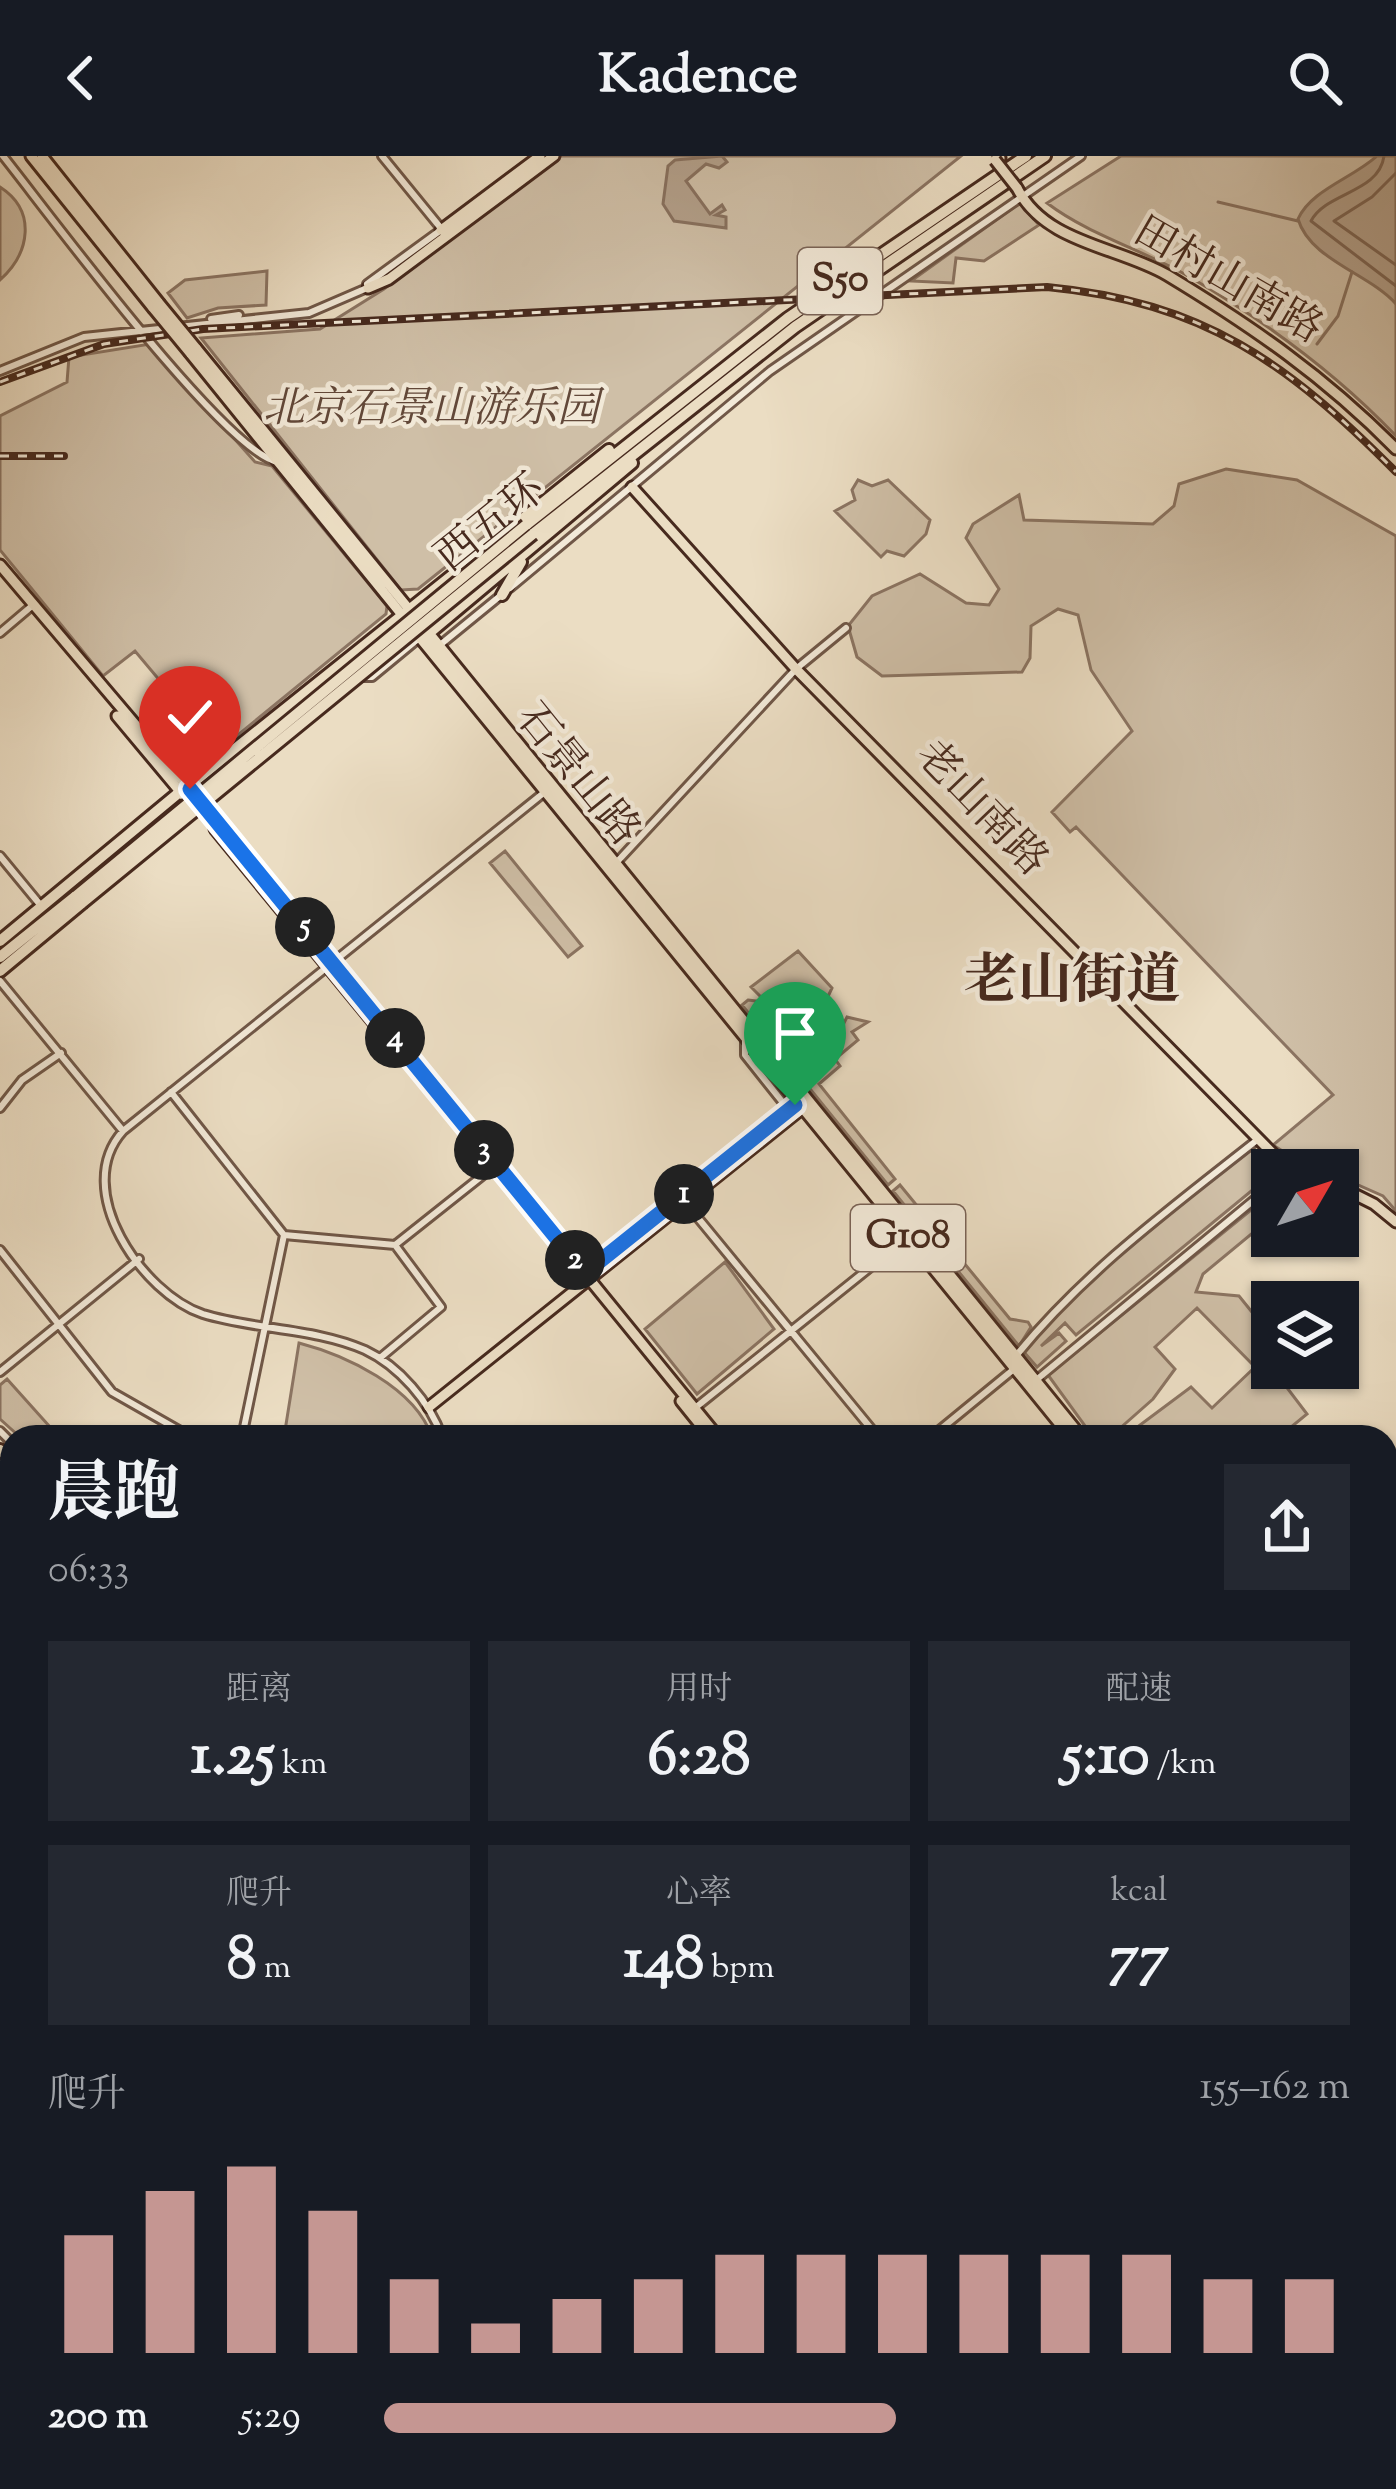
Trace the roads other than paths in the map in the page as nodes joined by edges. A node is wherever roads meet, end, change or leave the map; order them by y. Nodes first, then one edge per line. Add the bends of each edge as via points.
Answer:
1 (3, 156) edge
2 (31, 156) edge
3 (42, 156) edge
4 (382, 156) edge
5 (547, 156) edge
6 (1026, 156) edge
7 (1045, 156) edge
8 (1081, 156) edge
9 (996, 158) edge
10 (1022, 190) junction
11 (444, 233) junction
12 (368, 287) joint
13 (156, 305) junction
14 (201, 323) junction
15 (142, 328) junction
16 (193, 351) junction
17 (0, 371) edge
18 (662, 415) junction
19 (682, 415) junction
20 (1396, 446) edge
21 (278, 462) junction
22 (632, 487) junction
23 (529, 530) junction
24 (526, 554) junction
25 (0, 568) edge
26 (502, 595) junction
27 (31, 607) junction
28 (403, 612) junction
29 (846, 628) dead end
30 (0, 633) edge
31 (424, 636) junction
32 (438, 646) junction
33 (796, 669) junction
34 (327, 676) junction
35 (184, 789) junction
36 (546, 791) junction
37 (0, 856) edge
38 (612, 867) junction
39 (42, 907) junction
40 (0, 941) edge
41 (0, 957) edge
42 (330, 964) junction
43 (0, 971) edge
44 (0, 981) edge
45 (61, 1053) junction
46 (171, 1092) junction
47 (801, 1104) junction
48 (0, 1108) edge
49 (123, 1131) junction
50 (1257, 1140) junction
51 (1267, 1149) edge
52 (492, 1168) junction
53 (1359, 1196) edge
54 (682, 1199) junction
55 (1251, 1202) edge
56 (1396, 1222) edge
57 (284, 1235) junction
58 (908, 1238) junction
59 (394, 1245) junction
60 (0, 1250) edge
61 (139, 1258) junction
62 (584, 1277) junction
63 (58, 1324) junction
64 (264, 1327) junction
65 (790, 1330) junction
66 (380, 1358) junction
67 (1015, 1363) junction
68 (0, 1372) edge
69 (1035, 1381) junction
70 (427, 1405) junction
71 (695, 1408) junction
72 (169, 1425) edge
73 (244, 1425) edge
74 (436, 1425) edge
75 (704, 1425) edge
76 (706, 1425) edge
77 (868, 1425) edge
78 (945, 1425) edge
79 (1062, 1425) edge
80 (1071, 1425) edge

1 - 15 street
2 - 13 main road, 石景山路
3 - 13 main road, 石景山路
4 - 11 street
5 - 11 main road
6 - 18 highway, 西五环 / S50 via 859,267
7 - 19 highway, 西五环 / S50 via 866,275
8 - 10 street
9 - 10 main road, 田村山南路, bridge
10 - 20 main road, 田村山南路 via 1055,221 1164,267 1313,362
10 - 22 street via 770,371
11 - 12 main road
11 - 14 street via 328,303
12 - 14 street via 309,313
13 - 16 main road, 石景山路, bridge
14 - 15 street
15 - 17 street via 84,337
15 - 21 street via 246,446
16 - 21 main road, 石景山路
16 - 28 main road, 石景山路
18 - 23 highway, 西五环 / S50
18 - 28 highway via 578,470
19 - 23 highway, 西五环 / S50
19 - 24 highway
21 - 28 main road, 石景山路
22 - 26 street
22 - 33 main road, 老山南路
23 - 41 highway, 西五环 / S50, bridge
23 - 43 highway, 西五环 / S50, bridge
24 - 26 highway
24 - 31 highway
25 - 27 main road
26 - 32 street
27 - 30 street
27 - 35 main road
28 - 31 highway, 石景山路 / G108
28 - 34 highway
28 - 35 highway
29 - 33 street
31 - 32 highway, 石景山路 / G108
31 - 34 street via 372,677
31 - 36 highway, 石景山路 / G108
32 - 38 highway, 石景山路 / G108
33 - 38 street
33 - 50 main road, 老山南路
34 - 35 highway
35 - 39 highway
35 - 42 main road
36 - 38 highway, 石景山路 / G108
36 - 42 street
37 - 39 street
38 - 47 highway, 石景山路 / G108
38 - 47 highway, 石景山路 / G108
39 - 40 highway
42 - 46 street
42 - 52 main road
42 - 62 main road
44 - 45 street
45 - 48 street via 22,1080
45 - 49 street
46 - 49 street
46 - 57 street
47 - 54 main road
47 - 58 highway, 石景山路 / G108
47 - 67 highway, 石景山路 / G108
49 - 61 street via 100,1184 113,1225
50 - 51 main road, 老山南路
50 - 67 street via 1103,1261 1061,1300
52 - 59 street
52 - 62 main road
53 - 56 main road
54 - 62 main road
54 - 65 street
55 - 69 street
57 - 59 street
57 - 64 street
58 - 65 street
58 - 67 highway, 石景山路 / G108
59 - 66 street via 441,1307
60 - 63 street
61 - 63 street
61 - 64 street via 183,1304
62 - 70 main road
62 - 71 main road
62 - 75 main road
63 - 68 street
63 - 72 street via 112,1392
64 - 66 street
64 - 73 street
65 - 71 street
65 - 77 street
66 - 70 street
67 - 69 highway, 石景山路 / G108
67 - 78 street
67 - 79 highway, 石景山路 / G108
69 - 80 highway, 石景山路 / G108
70 - 74 street
71 - 76 main road

